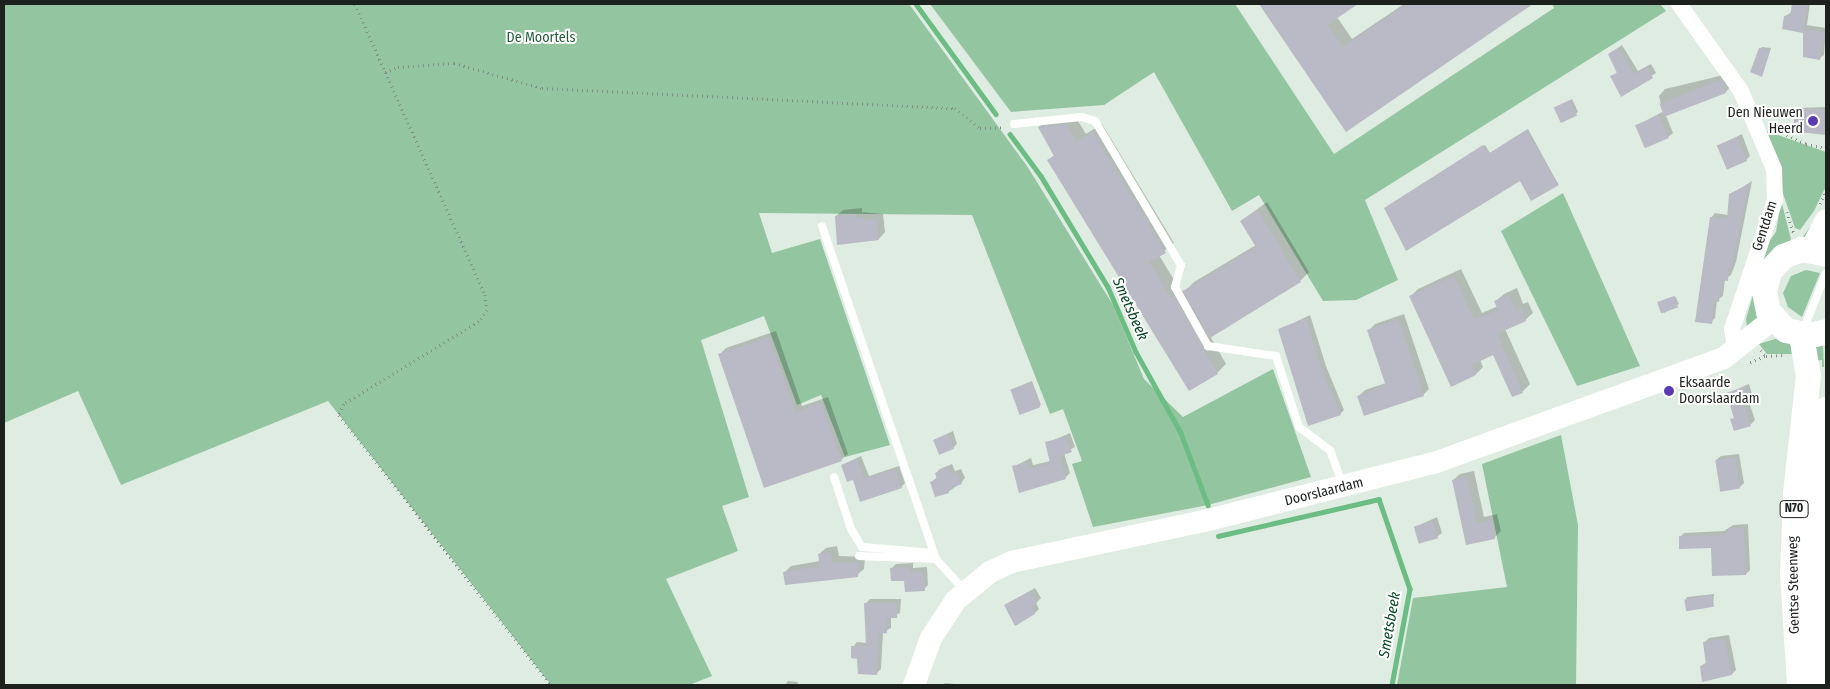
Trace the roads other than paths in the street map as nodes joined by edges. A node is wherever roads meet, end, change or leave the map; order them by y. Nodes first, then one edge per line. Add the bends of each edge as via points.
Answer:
1 (1679, 4) edge
2 (1014, 124) road end
3 (1821, 216) edge
4 (822, 226) dead end
5 (1813, 245) edge
6 (1826, 273) edge
7 (1773, 320) junction
8 (1826, 331) edge
9 (1801, 335) junction
10 (1744, 356) junction
11 (1820, 424) edge
12 (834, 477) dead end
13 (1343, 487) junction
14 (859, 556) dead end
15 (935, 556) junction
16 (965, 591) junction
17 (914, 685) edge
18 (1799, 685) edge
19 (1821, 685) edge

1 - 10 street, Gentdam via 1741,91 1774,169 1775,200 1732,329
2 - 13 lane via 1082,117 1095,121 1181,265 1175,287 1208,346 1276,356 1299,427 1330,450
3 - 5 main road
4 - 15 lane
5 - 7 main road via 1792,252 1769,271 1764,291
6 - 9 lane
7 - 9 main road via 1786,330
7 - 10 street, Doorslaardam
8 - 9 main road
9 - 11 main road, Gentse Steenweg / N70
10 - 13 street, Doorslaardam via 1434,463
11 - 18 main road, Gentse Steenweg / N70 via 1795,493 1792,575
11 - 19 main road, Gentse Steenweg / N70 via 1813,575
12 - 15 lane via 851,528 862,547
13 - 16 street, Doorslaardam via 1204,522 1033,554 990,572
14 - 15 lane
15 - 16 lane
16 - 17 street, Doorslaardam via 931,638

